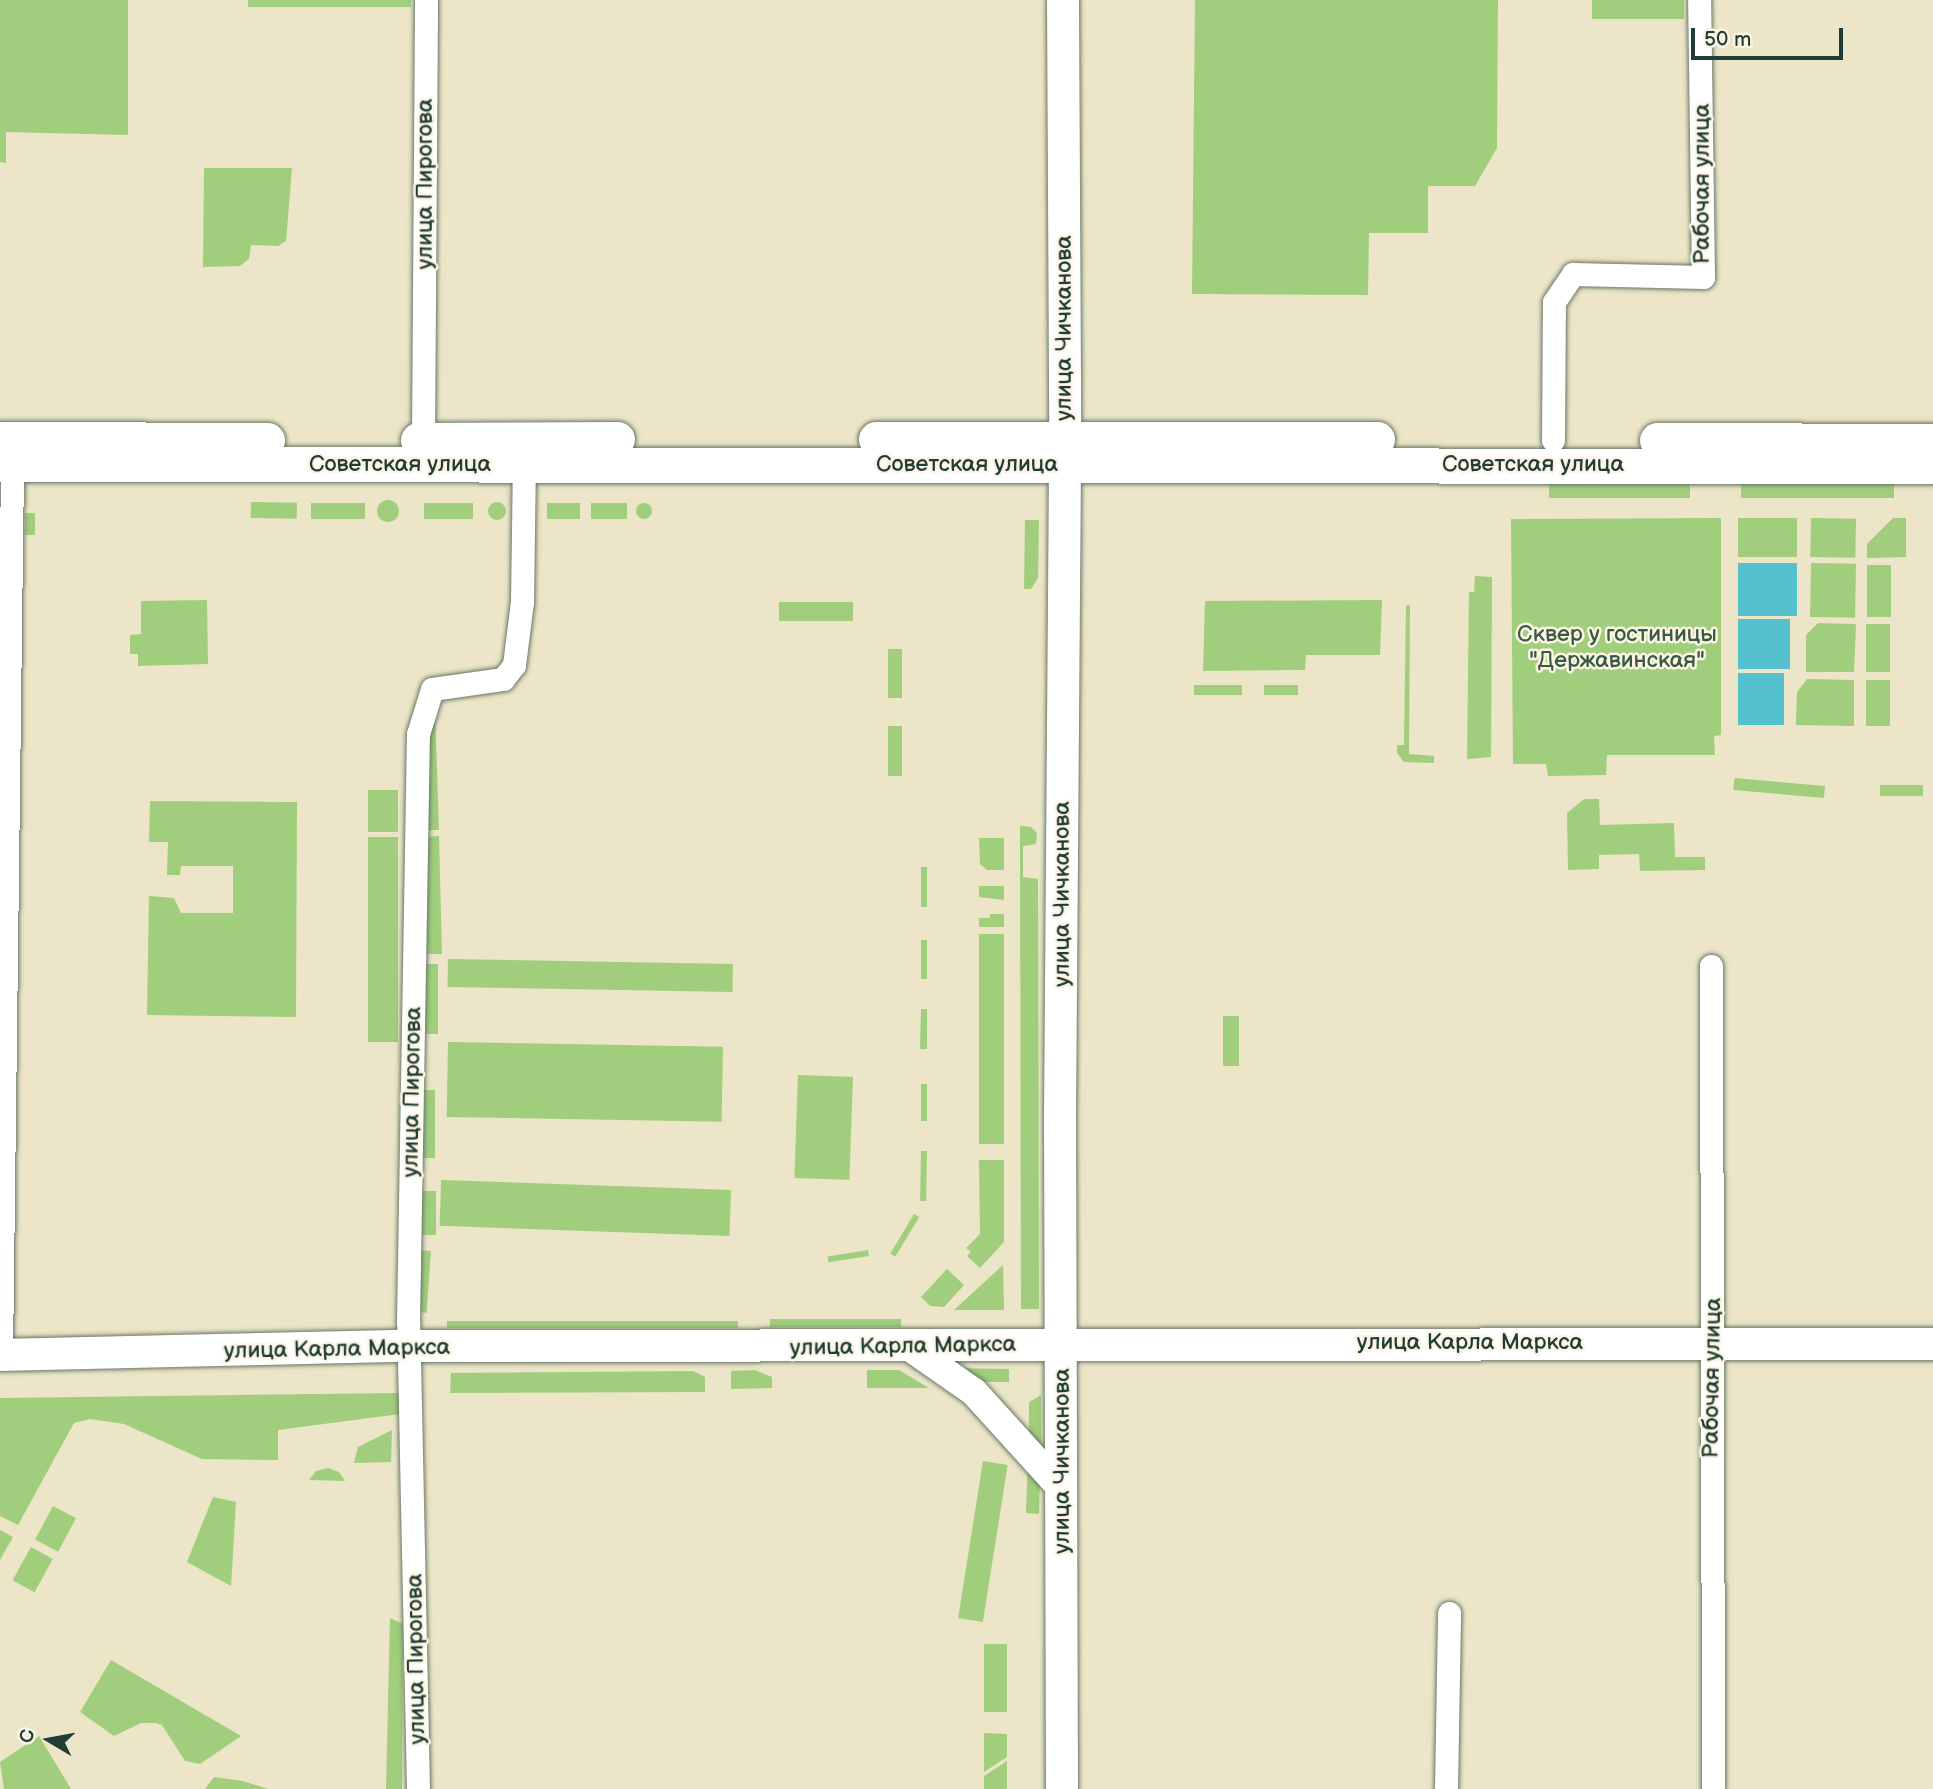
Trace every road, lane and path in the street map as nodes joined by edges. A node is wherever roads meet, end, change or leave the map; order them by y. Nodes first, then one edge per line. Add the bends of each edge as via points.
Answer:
1 (426, 0) edge
2 (1063, 0) edge
3 (1699, 0) edge
4 (423, 440) junction
5 (1553, 440) junction
6 (1933, 441) edge
7 (6, 451) edge
8 (1065, 452) junction
9 (524, 465) junction
10 (1933, 466) edge
11 (1711, 967) dead end
12 (1713, 1341) junction
13 (1062, 1344) junction
14 (1933, 1344) edge
15 (409, 1346) junction
16 (908, 1346) junction
17 (1, 1355) edge
18 (1062, 1489) junction
19 (1449, 1613) dead end
20 (418, 1789) edge
21 (1062, 1789) edge
22 (1446, 1789) edge
23 (1713, 1789) edge

1 - 4 street, улица Пирогова
2 - 8 main road, улица Чичканова
3 - 5 street, Рабочая улица via 1703,277 1573,274 1554,302
4 - 7 main road
4 - 8 main road
5 - 6 main road
5 - 8 main road
7 - 9 main road, Советская улица
7 - 17 street
8 - 9 main road, Советская улица
8 - 10 main road, Советская улица
8 - 13 main road, улица Чичканова
9 - 15 street, улица Пирогова via 522,602 512,669 503,679 432,690 418,734
11 - 12 street, Рабочая улица
12 - 13 main road, улица Карла Маркса
12 - 14 main road, улица Карла Маркса
12 - 23 street, Рабочая улица via 1709,1376
13 - 16 main road, улица Карла Маркса
13 - 18 main road, улица Чичканова
15 - 16 main road, улица Карла Маркса
15 - 17 main road, улица Карла Маркса
15 - 20 street, улица Пирогова
16 - 18 street via 974,1392
18 - 21 main road, улица Чичканова
19 - 22 street

